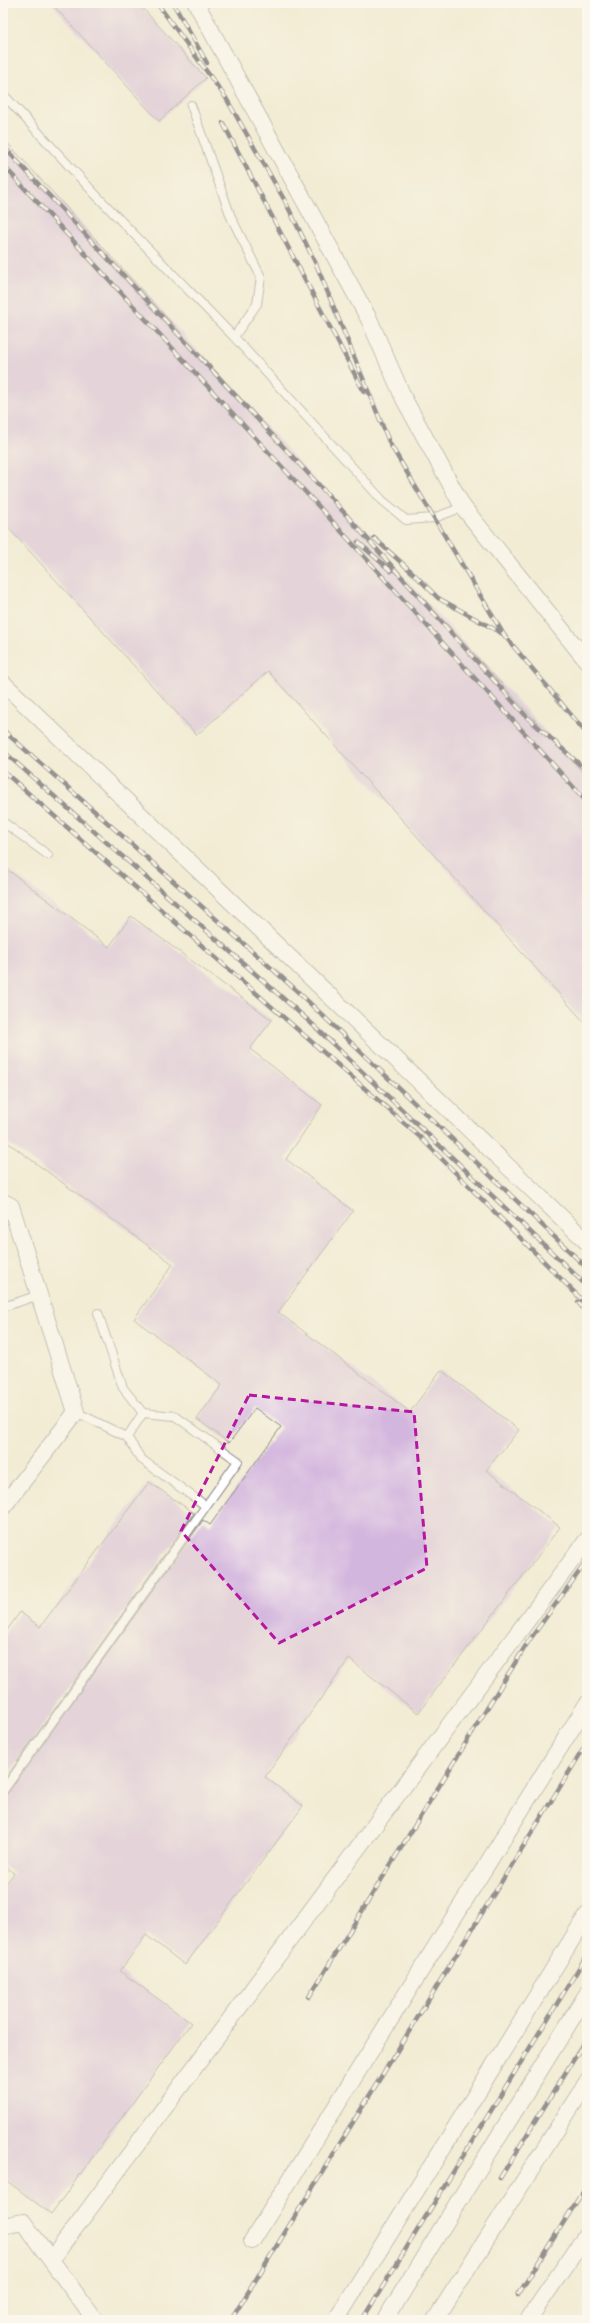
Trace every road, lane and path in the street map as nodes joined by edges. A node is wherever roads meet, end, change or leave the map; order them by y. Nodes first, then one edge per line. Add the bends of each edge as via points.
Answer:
1 (196, 3) edge
2 (3, 94) edge
3 (192, 105) dead end
4 (234, 337) junction
5 (463, 507) junction
6 (587, 661) edge
7 (3, 683) edge
8 (3, 822) edge
9 (48, 855) dead end
10 (3, 1202) edge
11 (587, 1242) edge
12 (39, 1295) junction
13 (3, 1307) edge
14 (98, 1313) dead end
15 (76, 1412) junction
16 (143, 1413) junction
17 (127, 1437) junction
18 (206, 1506) junction
19 (3, 1507) edge
20 (587, 1540) edge
21 (587, 1704) edge
22 (3, 1791) edge
23 (587, 1915) edge
24 (587, 1994) edge
25 (587, 2082) edge
26 (3, 2226) edge
27 (587, 2234) edge
28 (252, 2242) dead end
29 (51, 2260) junction
30 (95, 2320) edge
31 (336, 2320) edge
32 (385, 2320) edge
33 (435, 2320) edge
34 (528, 2320) edge

1 - 5 street via 369,319 404,399
2 - 4 lane
3 - 4 lane via 231,217 261,277 257,304
4 - 5 lane via 382,500 406,520 434,518
5 - 6 street
7 - 11 street
8 - 9 lane
10 - 12 street via 11,1206
12 - 13 lane
12 - 15 street
14 - 16 lane via 123,1388
15 - 17 lane
15 - 19 street
16 - 17 lane
16 - 18 lane via 175,1416 238,1461
17 - 18 lane via 140,1458
18 - 22 lane
20 - 29 street
21 - 28 street
23 - 31 street
24 - 32 street
25 - 33 street
26 - 29 street via 23,2222
27 - 34 street
29 - 30 street

